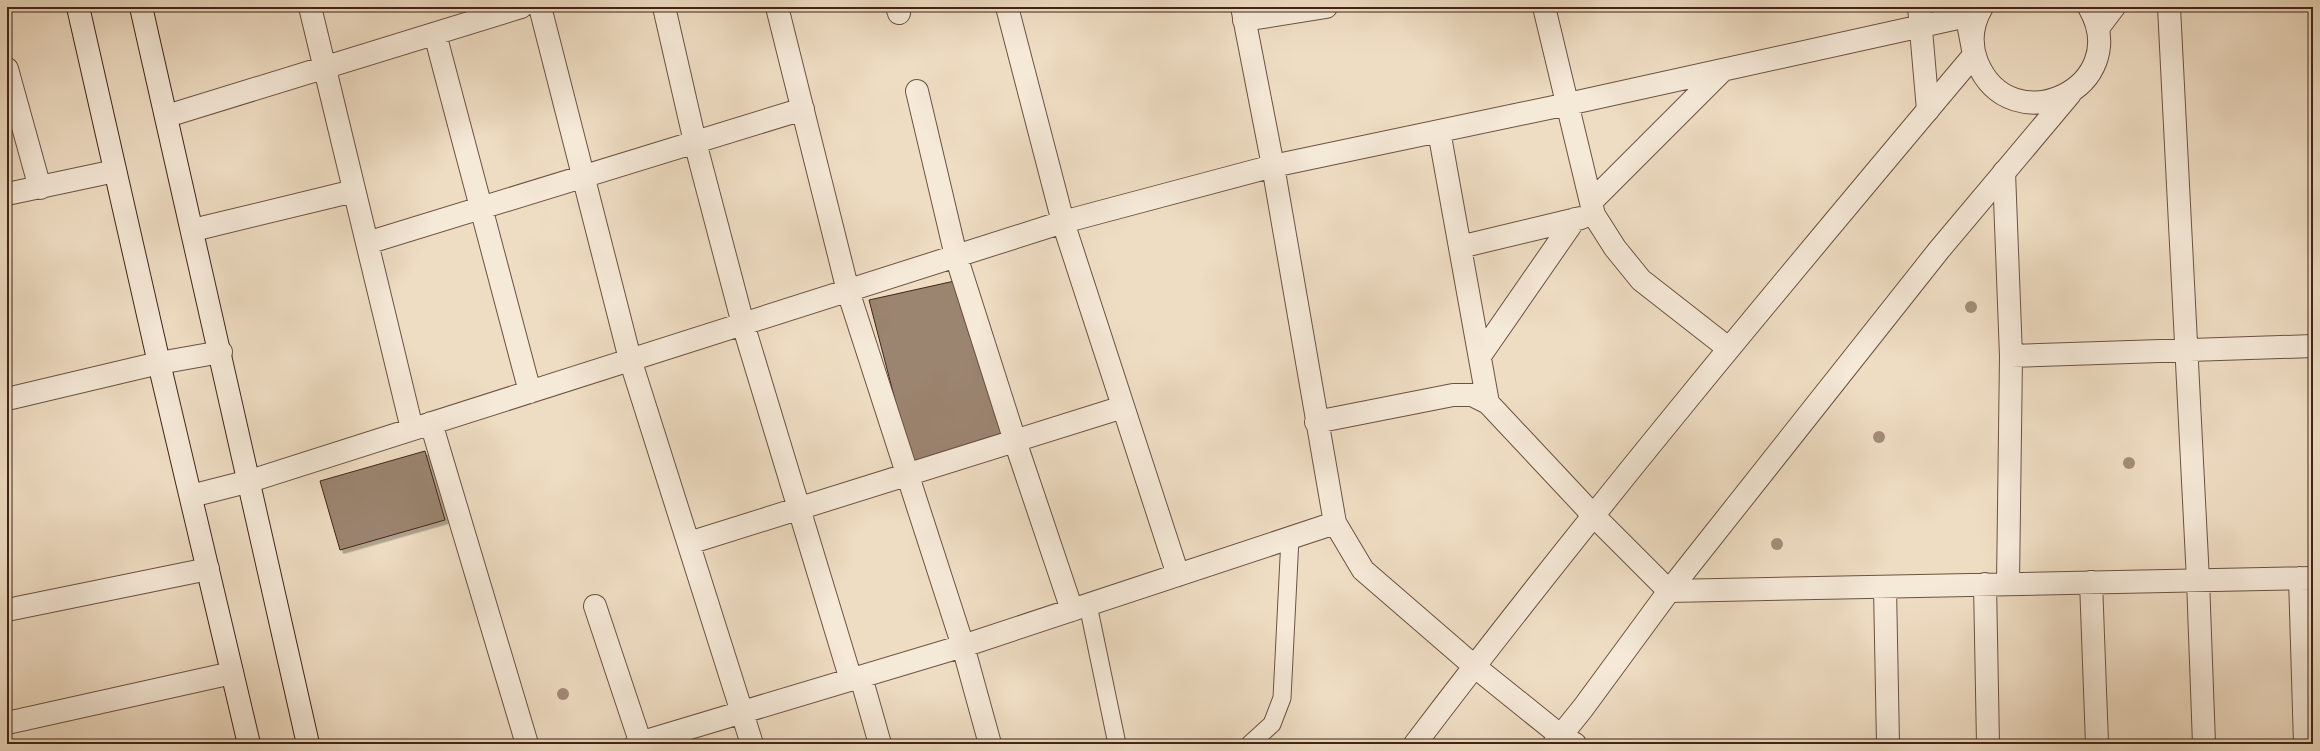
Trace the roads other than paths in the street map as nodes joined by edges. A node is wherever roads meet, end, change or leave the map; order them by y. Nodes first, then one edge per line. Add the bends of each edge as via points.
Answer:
1 (78, 7) edge
2 (142, 7) edge
3 (310, 7) edge
4 (521, 7) edge
5 (540, 7) edge
6 (664, 7) edge
7 (777, 7) edge
8 (1007, 7) edge
9 (1326, 7) edge
10 (1544, 7) edge
11 (2090, 7) edge
12 (2114, 7) edge
13 (2169, 7) edge
14 (1971, 10) edge
15 (1243, 14) edge
16 (1920, 17) edge
17 (2098, 28) junction
18 (435, 34) junction
19 (1974, 55) junction
20 (324, 67) junction
21 (7, 69) edge
22 (1723, 70) junction
23 (917, 91) dead end
24 (2070, 94) junction
25 (1568, 104) junction
26 (803, 109) junction
27 (1928, 110) junction
28 (167, 116) junction
29 (1439, 131) junction
30 (696, 142) junction
31 (1273, 166) junction
32 (115, 171) junction
33 (2004, 172) junction
34 (584, 176) junction
35 (40, 188) junction
36 (354, 191) junction
37 (7, 194) edge
38 (481, 208) junction
39 (1587, 212) junction
40 (1063, 222) junction
41 (193, 230) junction
42 (367, 243) junction
43 (1460, 247) junction
44 (956, 256) junction
45 (848, 291) junction
46 (743, 324) junction
47 (2313, 346) edge
48 (1728, 348) junction
49 (2186, 350) junction
50 (221, 352) junction
51 (1480, 356) junction
52 (2011, 356) junction
53 (630, 359) junction
54 (159, 363) junction
55 (530, 392) junction
56 (7, 399) edge
57 (1488, 403) junction
58 (1123, 407) junction
59 (1316, 422) junction
60 (421, 426) junction
61 (1015, 441) junction
62 (908, 474) junction
63 (250, 481) junction
64 (191, 496) junction
65 (799, 509) junction
66 (1592, 516) junction
67 (1335, 523) junction
68 (1290, 538) junction
69 (689, 543) junction
70 (208, 569) junction
71 (1178, 575) junction
72 (2306, 578) edge
73 (2198, 580) junction
74 (2091, 582) junction
75 (1985, 584) junction
76 (2008, 584) junction
77 (1885, 587) junction
78 (1669, 591) junction
79 (595, 606) dead end
80 (1080, 608) junction
81 (7, 610) edge
82 (963, 646) junction
83 (1474, 666) junction
84 (232, 673) junction
85 (856, 679) junction
86 (743, 713) junction
87 (7, 723) edge
88 (1563, 741) edge
89 (249, 744) edge
90 (308, 744) edge
91 (527, 744) edge
92 (639, 744) edge
93 (752, 744) edge
94 (880, 744) edge
95 (990, 744) edge
96 (1118, 744) edge
97 (1250, 744) edge
98 (1415, 744) edge
99 (1888, 744) edge
100 (1988, 744) edge
101 (2096, 744) edge
102 (2204, 744) edge
103 (2305, 744) edge

1 - 32 street
2 - 28 street
3 - 20 street
4 - 18 street
5 - 34 street
6 - 30 street
7 - 26 street
8 - 40 street
9 - 15 street
10 - 25 street
11 - 17 street
12 - 17 street
13 - 49 street
14 - 16 street
14 - 19 street via 1977,15 1972,35
15 - 31 street
16 - 22 street
16 - 27 street
17 - 24 street via 2100,40 2096,62 2085,81
18 - 20 street
18 - 38 street
19 - 24 street via 1981,73 1994,89 2012,99 2031,103 2045,102
19 - 27 street
20 - 28 street
20 - 36 street
21 - 35 street
22 - 25 street
22 - 39 street
23 - 44 street
24 - 33 street
25 - 29 street
25 - 39 street
26 - 30 street
26 - 45 street
27 - 48 street
28 - 41 street
29 - 31 street
29 - 43 street
30 - 34 street
30 - 46 street
31 - 40 street
31 - 59 street
32 - 35 street
32 - 54 street
33 - 52 street
33 - 78 street via 1939,250
34 - 38 street
34 - 53 street
35 - 37 street
36 - 41 street
36 - 42 street
38 - 42 street
38 - 55 street
39 - 43 street
39 - 48 street via 1641,280
39 - 51 street
40 - 44 street
40 - 58 street
41 - 50 street
42 - 60 street
43 - 51 street
44 - 45 street
44 - 61 street
45 - 46 street
45 - 62 street
46 - 53 street
46 - 65 street
47 - 49 street
48 - 66 street
49 - 52 street
49 - 73 street
50 - 54 street
50 - 63 street
51 - 57 street
52 - 76 street
53 - 55 street
53 - 69 street
54 - 56 street
54 - 64 street
55 - 60 street
57 - 59 street via 1472,395 1453,395
57 - 66 street
58 - 61 street
58 - 71 street
59 - 67 street
60 - 63 street
60 - 91 street
61 - 62 street
61 - 80 street
62 - 65 street
62 - 82 street
63 - 64 street
63 - 90 street
64 - 70 street
65 - 69 street
65 - 85 street
66 - 78 street
66 - 83 street
67 - 68 street
67 - 83 street via 1363,570
68 - 71 street
68 - 97 lane via 1282,698 1272,724
69 - 86 street
70 - 81 street
70 - 84 street
71 - 80 street
72 - 73 street
72 - 103 street
73 - 74 street
73 - 102 street
74 - 76 street
74 - 101 street
75 - 76 street
75 - 77 street
75 - 100 street
77 - 78 street
77 - 99 street
78 - 88 street
79 - 92 street
80 - 82 street
80 - 96 lane
82 - 85 street
82 - 95 street
83 - 88 street
83 - 98 street
84 - 87 street
84 - 89 street
85 - 86 street
85 - 94 street
86 - 92 street
86 - 93 street

